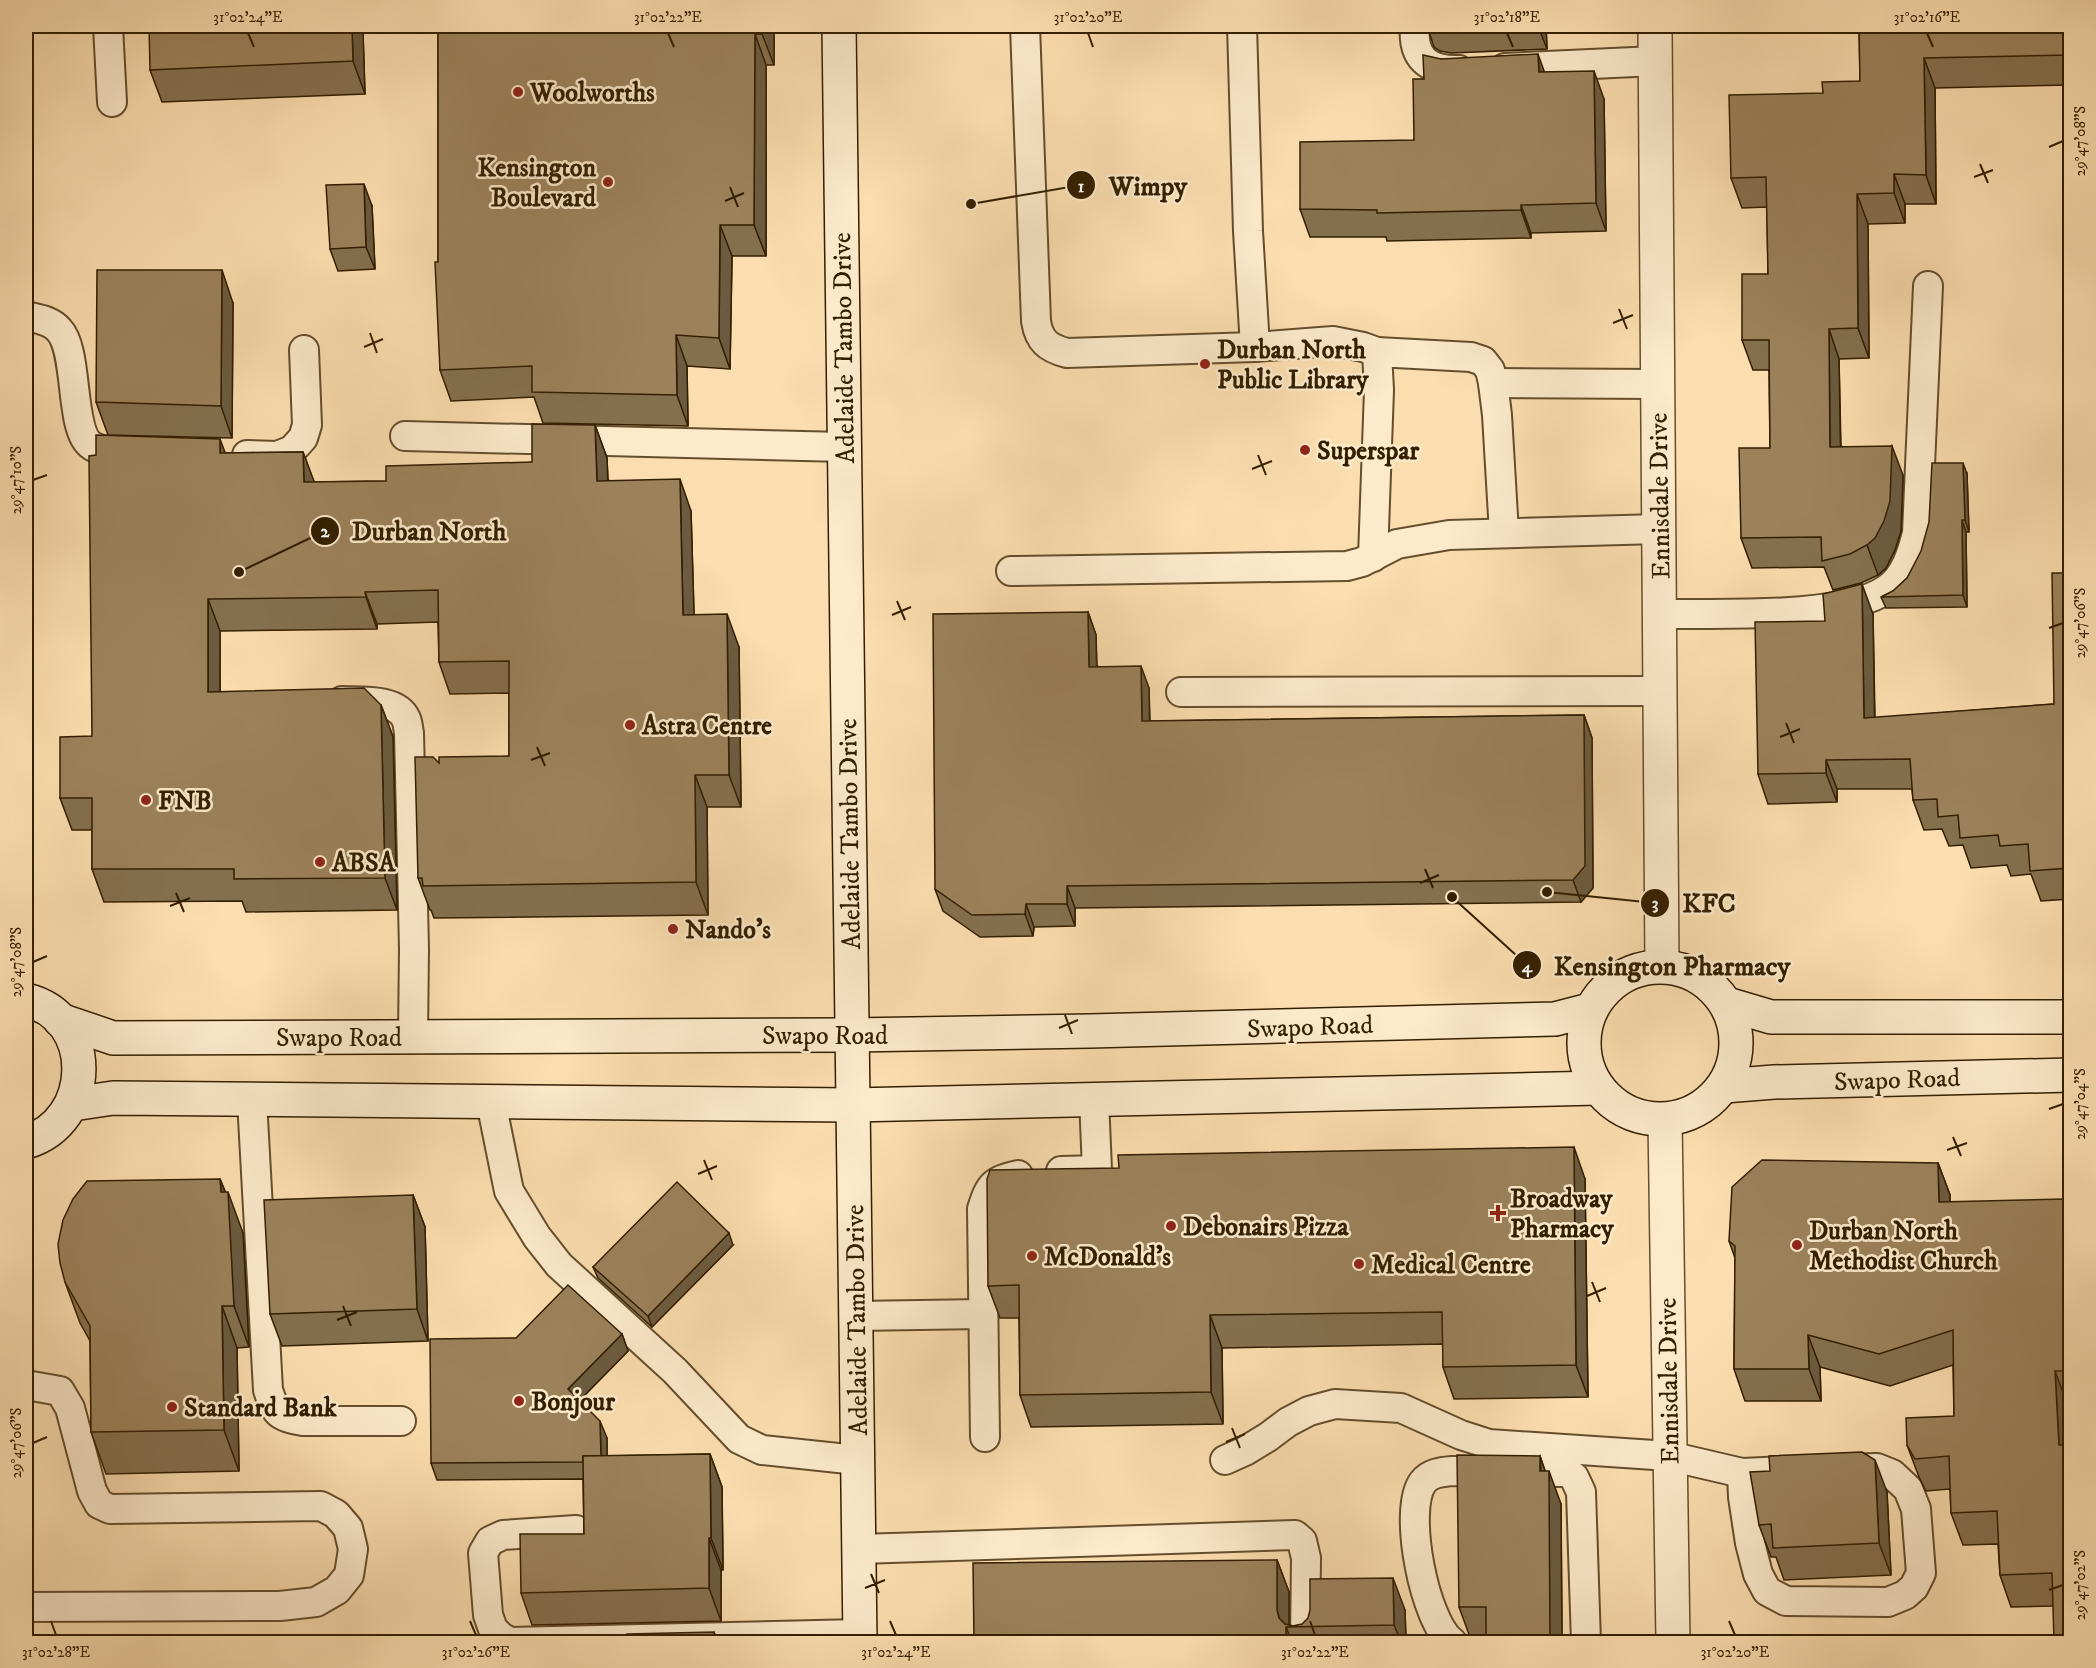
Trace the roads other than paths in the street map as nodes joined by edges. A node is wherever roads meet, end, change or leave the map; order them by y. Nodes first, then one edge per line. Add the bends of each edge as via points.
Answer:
1 (108, 26) edge
2 (839, 26) edge
3 (1025, 26) edge
4 (1242, 26) edge
5 (1414, 26) edge
6 (1655, 26) edge
7 (1656, 61) junction
8 (112, 102) dead end
9 (1928, 285) dead end
10 (26, 316) edge
11 (1255, 347) junction
12 (304, 350) dead end
13 (1377, 352) junction
14 (1493, 383) junction
15 (1658, 384) junction
16 (405, 436) dead end
17 (844, 447) junction
18 (162, 453) edge
19 (220, 454) edge
20 (1659, 530) junction
21 (1503, 533) junction
22 (1373, 557) junction
23 (1011, 571) dead end
24 (1661, 614) junction
25 (1181, 692) dead end
26 (1661, 692) junction
27 (316, 700) edge
28 (1662, 966) junction
29 (26, 1000) edge
30 (1727, 1004) junction
31 (1590, 1010) junction
32 (2070, 1017) edge
33 (60, 1020) junction
34 (852, 1035) junction
35 (413, 1036) junction
36 (2070, 1074) edge
37 (1724, 1086) junction
38 (1598, 1088) junction
39 (1094, 1099) junction
40 (252, 1100) junction
41 (490, 1102) junction
42 (73, 1104) junction
43 (853, 1105) junction
44 (1665, 1120) junction
45 (26, 1142) edge
46 (982, 1314) junction
47 (856, 1316) junction
48 (26, 1385) edge
49 (401, 1421) dead end
50 (985, 1437) dead end
51 (1669, 1456) junction
52 (857, 1460) junction
53 (1224, 1460) dead end
54 (1742, 1473) junction
55 (576, 1530) dead end
56 (859, 1549) junction
57 (26, 1607) edge
58 (860, 1638) edge
59 (1305, 1642) edge
60 (1452, 1642) edge
61 (1586, 1642) edge
62 (1673, 1642) edge

1 - 8 lane
2 - 17 street, Adelaide Tambo Drive
3 - 11 lane via 1038,335 1054,350 1066,353
4 - 11 lane
5 - 7 lane via 1418,51 1424,62 1437,69
6 - 7 street, Ennisdale Drive
7 - 15 street, Ennisdale Drive
9 - 24 lane via 1917,533 1901,575 1869,600 1845,606 1788,612
10 - 18 lane via 48,321 66,340 77,408 84,437 91,447
11 - 13 lane via 1333,341
12 - 19 lane via 307,425 303,438 292,450 277,456
13 - 14 lane via 1471,357 1490,370
13 - 22 lane
14 - 15 lane
14 - 21 lane
15 - 20 street, Ennisdale Drive
16 - 17 lane
17 - 34 street, Adelaide Tambo Drive
20 - 21 lane
20 - 24 street, Ennisdale Drive
21 - 22 lane via 1418,539 1397,544
22 - 23 lane via 1347,566
24 - 26 street, Ennisdale Drive
25 - 26 lane
26 - 28 street, Ennisdale Drive
27 - 35 lane via 385,704 399,709 406,719
28 - 30 street via 1688,971 1710,984
28 - 31 street via 1634,971 1608,987
29 - 33 street
30 - 32 street via 1771,1017
30 - 37 street via 1736,1031 1736,1060
31 - 34 street, Swapo Road via 1555,1019
31 - 38 street via 1583,1050
33 - 35 street, Swapo Road via 113,1038
33 - 42 street via 73,1039 79,1060
34 - 35 street, Swapo Road
34 - 43 street, Adelaide Tambo Drive
36 - 37 street, Swapo Road
37 - 44 street via 1698,1109
38 - 39 street
38 - 44 street via 1627,1112
39 - 43 street
39 - 46 lane via 1097,1170 1021,1174 998,1180 987,1192 982,1209
40 - 41 street
40 - 42 street via 113,1098
40 - 49 lane via 268,1390 274,1409 287,1418 303,1421
41 - 43 street
41 - 52 lane via 509,1191 559,1265 675,1371 739,1439 762,1450
42 - 45 street via 46,1132
43 - 47 street, Adelaide Tambo Drive
44 - 51 street, Ennisdale Drive
46 - 47 lane
46 - 50 lane
47 - 52 street, Adelaide Tambo Drive
48 - 57 lane via 60,1391 70,1408 99,1504 110,1509 321,1506 336,1514 348,1528 353,1549 349,1575 337,1590 316,1602 280,1606
51 - 53 lane via 1489,1444 1401,1408 1335,1404 1309,1411
51 - 54 lane
51 - 62 street, Ennisdale Drive
52 - 56 street, Adelaide Tambo Drive
54 - 54 lane via 1877,1468 1892,1473 1908,1489 1917,1509 1922,1574 1905,1595 1888,1602 1786,1600 1767,1591 1750,1543
55 - 58 lane via 503,1535 490,1541 483,1553 488,1615 501,1637 510,1641
56 - 58 street, Adelaide Tambo Drive
56 - 59 lane via 1295,1535 1302,1541 1306,1558
60 - 61 lane via 1434,1617 1420,1571 1415,1522 1416,1495 1423,1481 1433,1474 1452,1471 1567,1472 1574,1477 1581,1492

